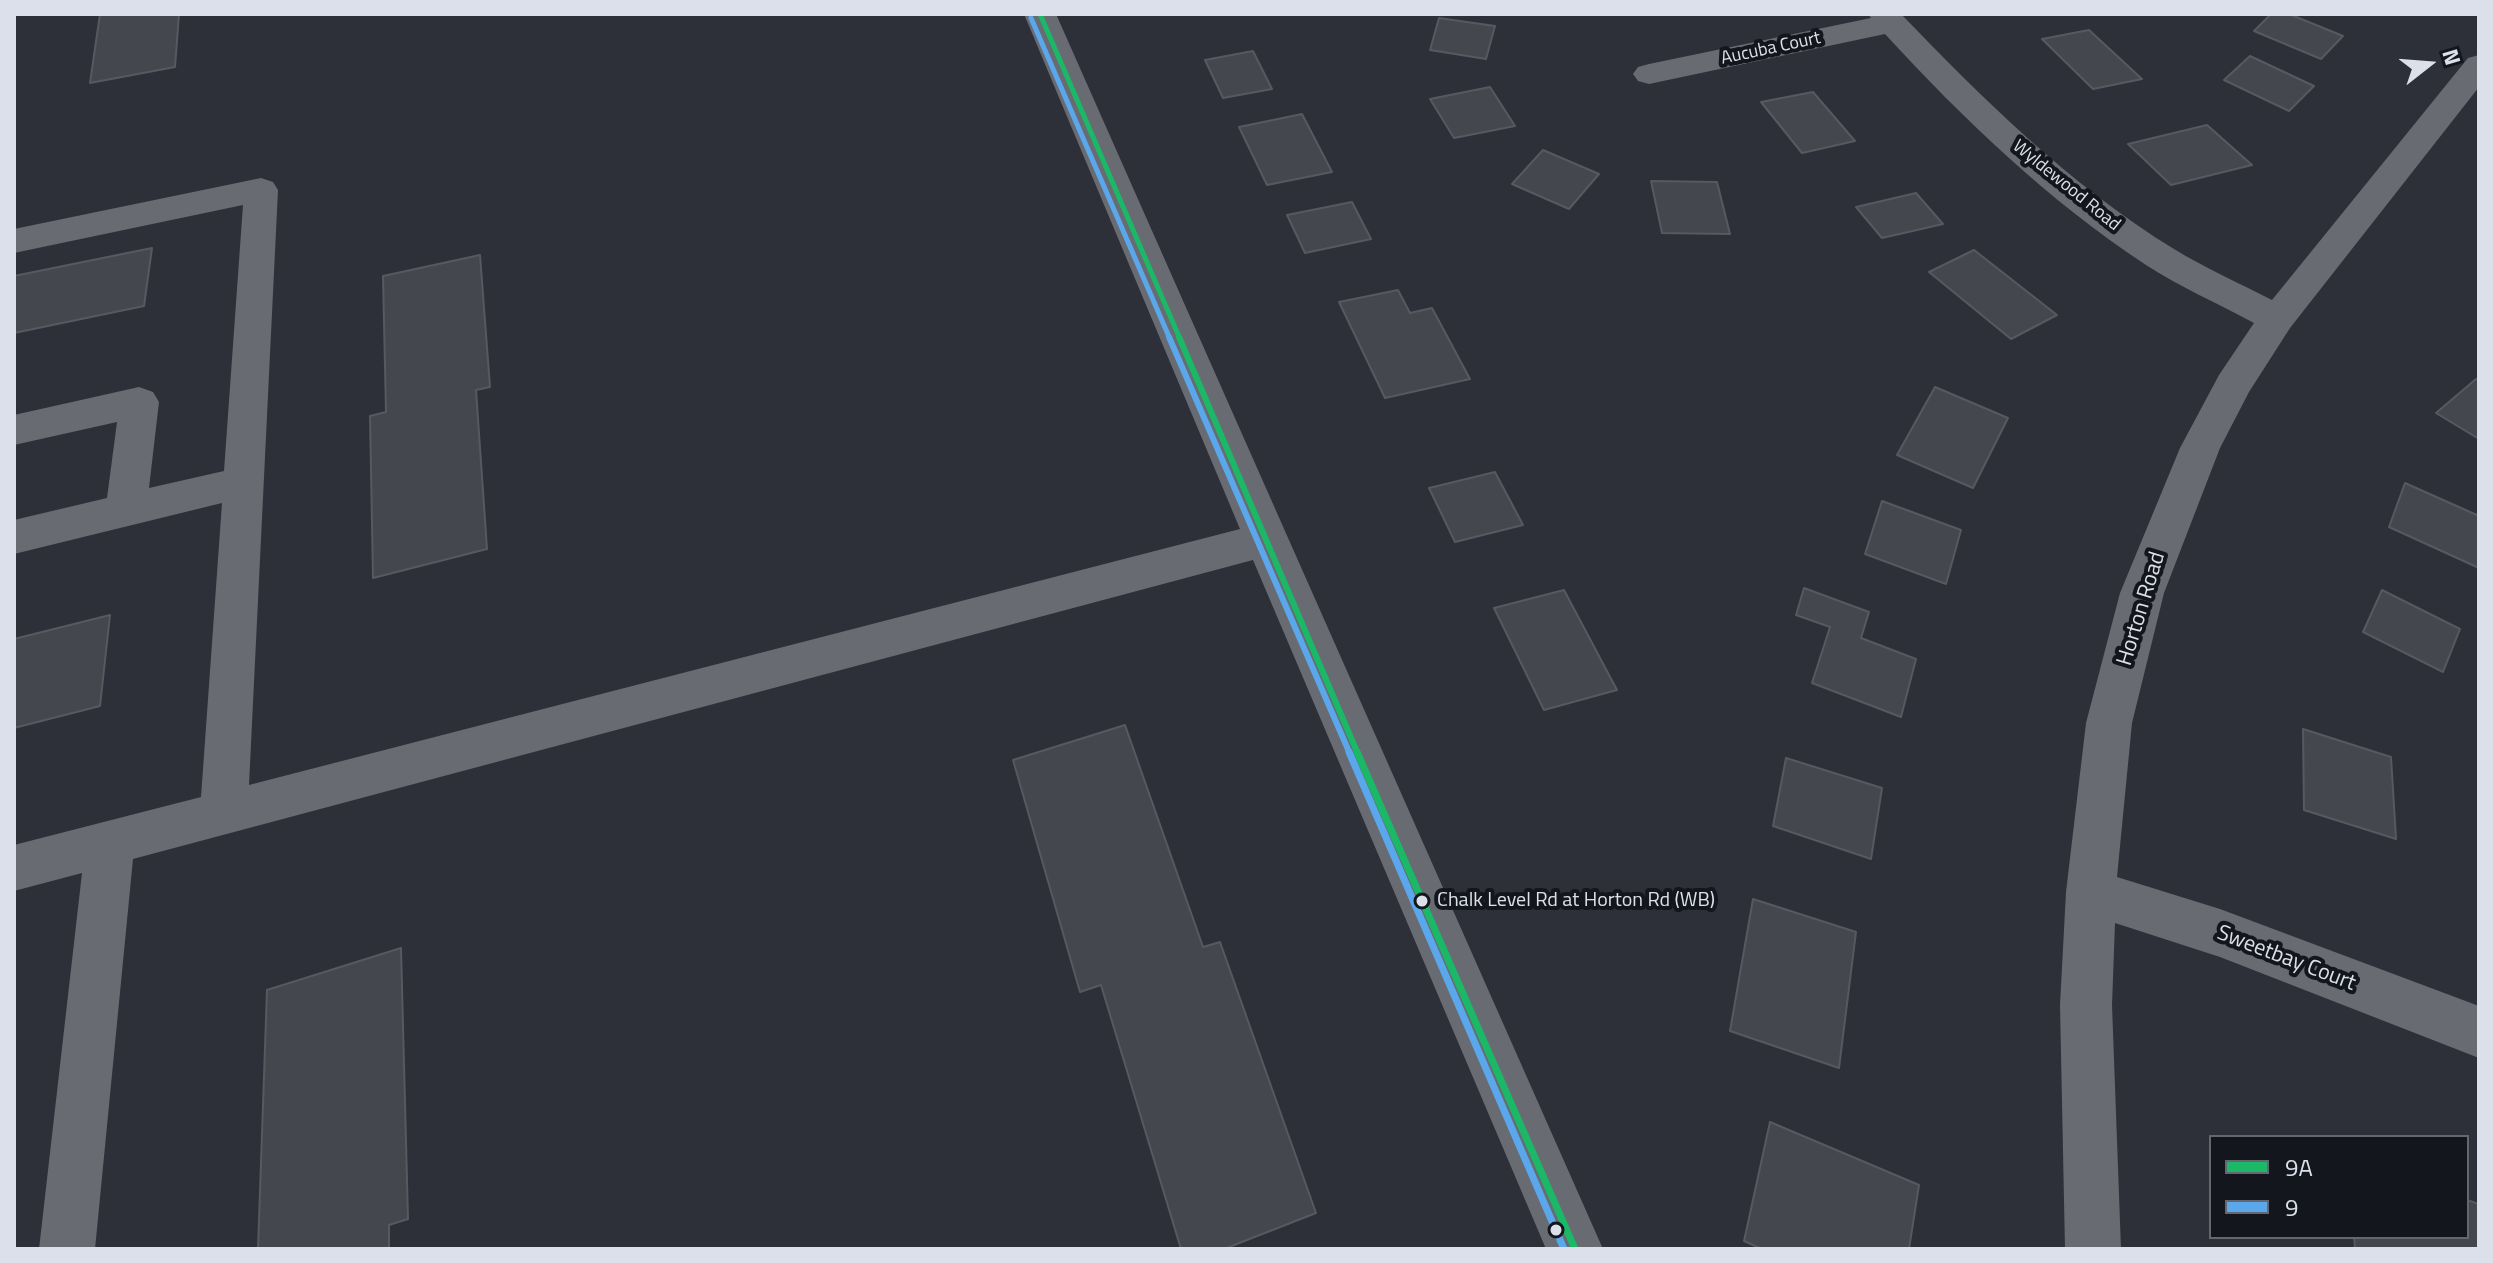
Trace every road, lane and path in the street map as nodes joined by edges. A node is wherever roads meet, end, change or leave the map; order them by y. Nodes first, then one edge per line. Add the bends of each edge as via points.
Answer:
1 (1040, 14) edge
2 (1888, 18) edge
3 (2479, 65) edge
4 (1649, 74) dead end
5 (14, 241) edge
6 (2277, 319) junction
7 (14, 430) edge
8 (243, 482) junction
9 (126, 510) junction
10 (14, 537) edge
11 (1267, 539) junction
12 (224, 813) junction
13 (110, 843) junction
14 (14, 868) edge
15 (2091, 892) junction
16 (2479, 1032) edge
17 (67, 1249) edge
18 (1575, 1249) edge
19 (2093, 1249) edge

1 - 11 street
2 - 4 street, Aucuba Court
2 - 6 street, Wyldewood Road via 2017,148 2102,217 2162,258
3 - 6 street, Horton Road
5 - 8 street via 261,190
6 - 15 street, Horton Road via 2200,448 2142,593 2109,723
7 - 9 street via 139,402
8 - 9 street
8 - 12 street
9 - 10 street
11 - 12 street
11 - 18 street
12 - 13 street
13 - 14 street
13 - 17 street
15 - 16 street, Sweetbay Court via 2220,933
15 - 19 street, Horton Road via 2086,1005

